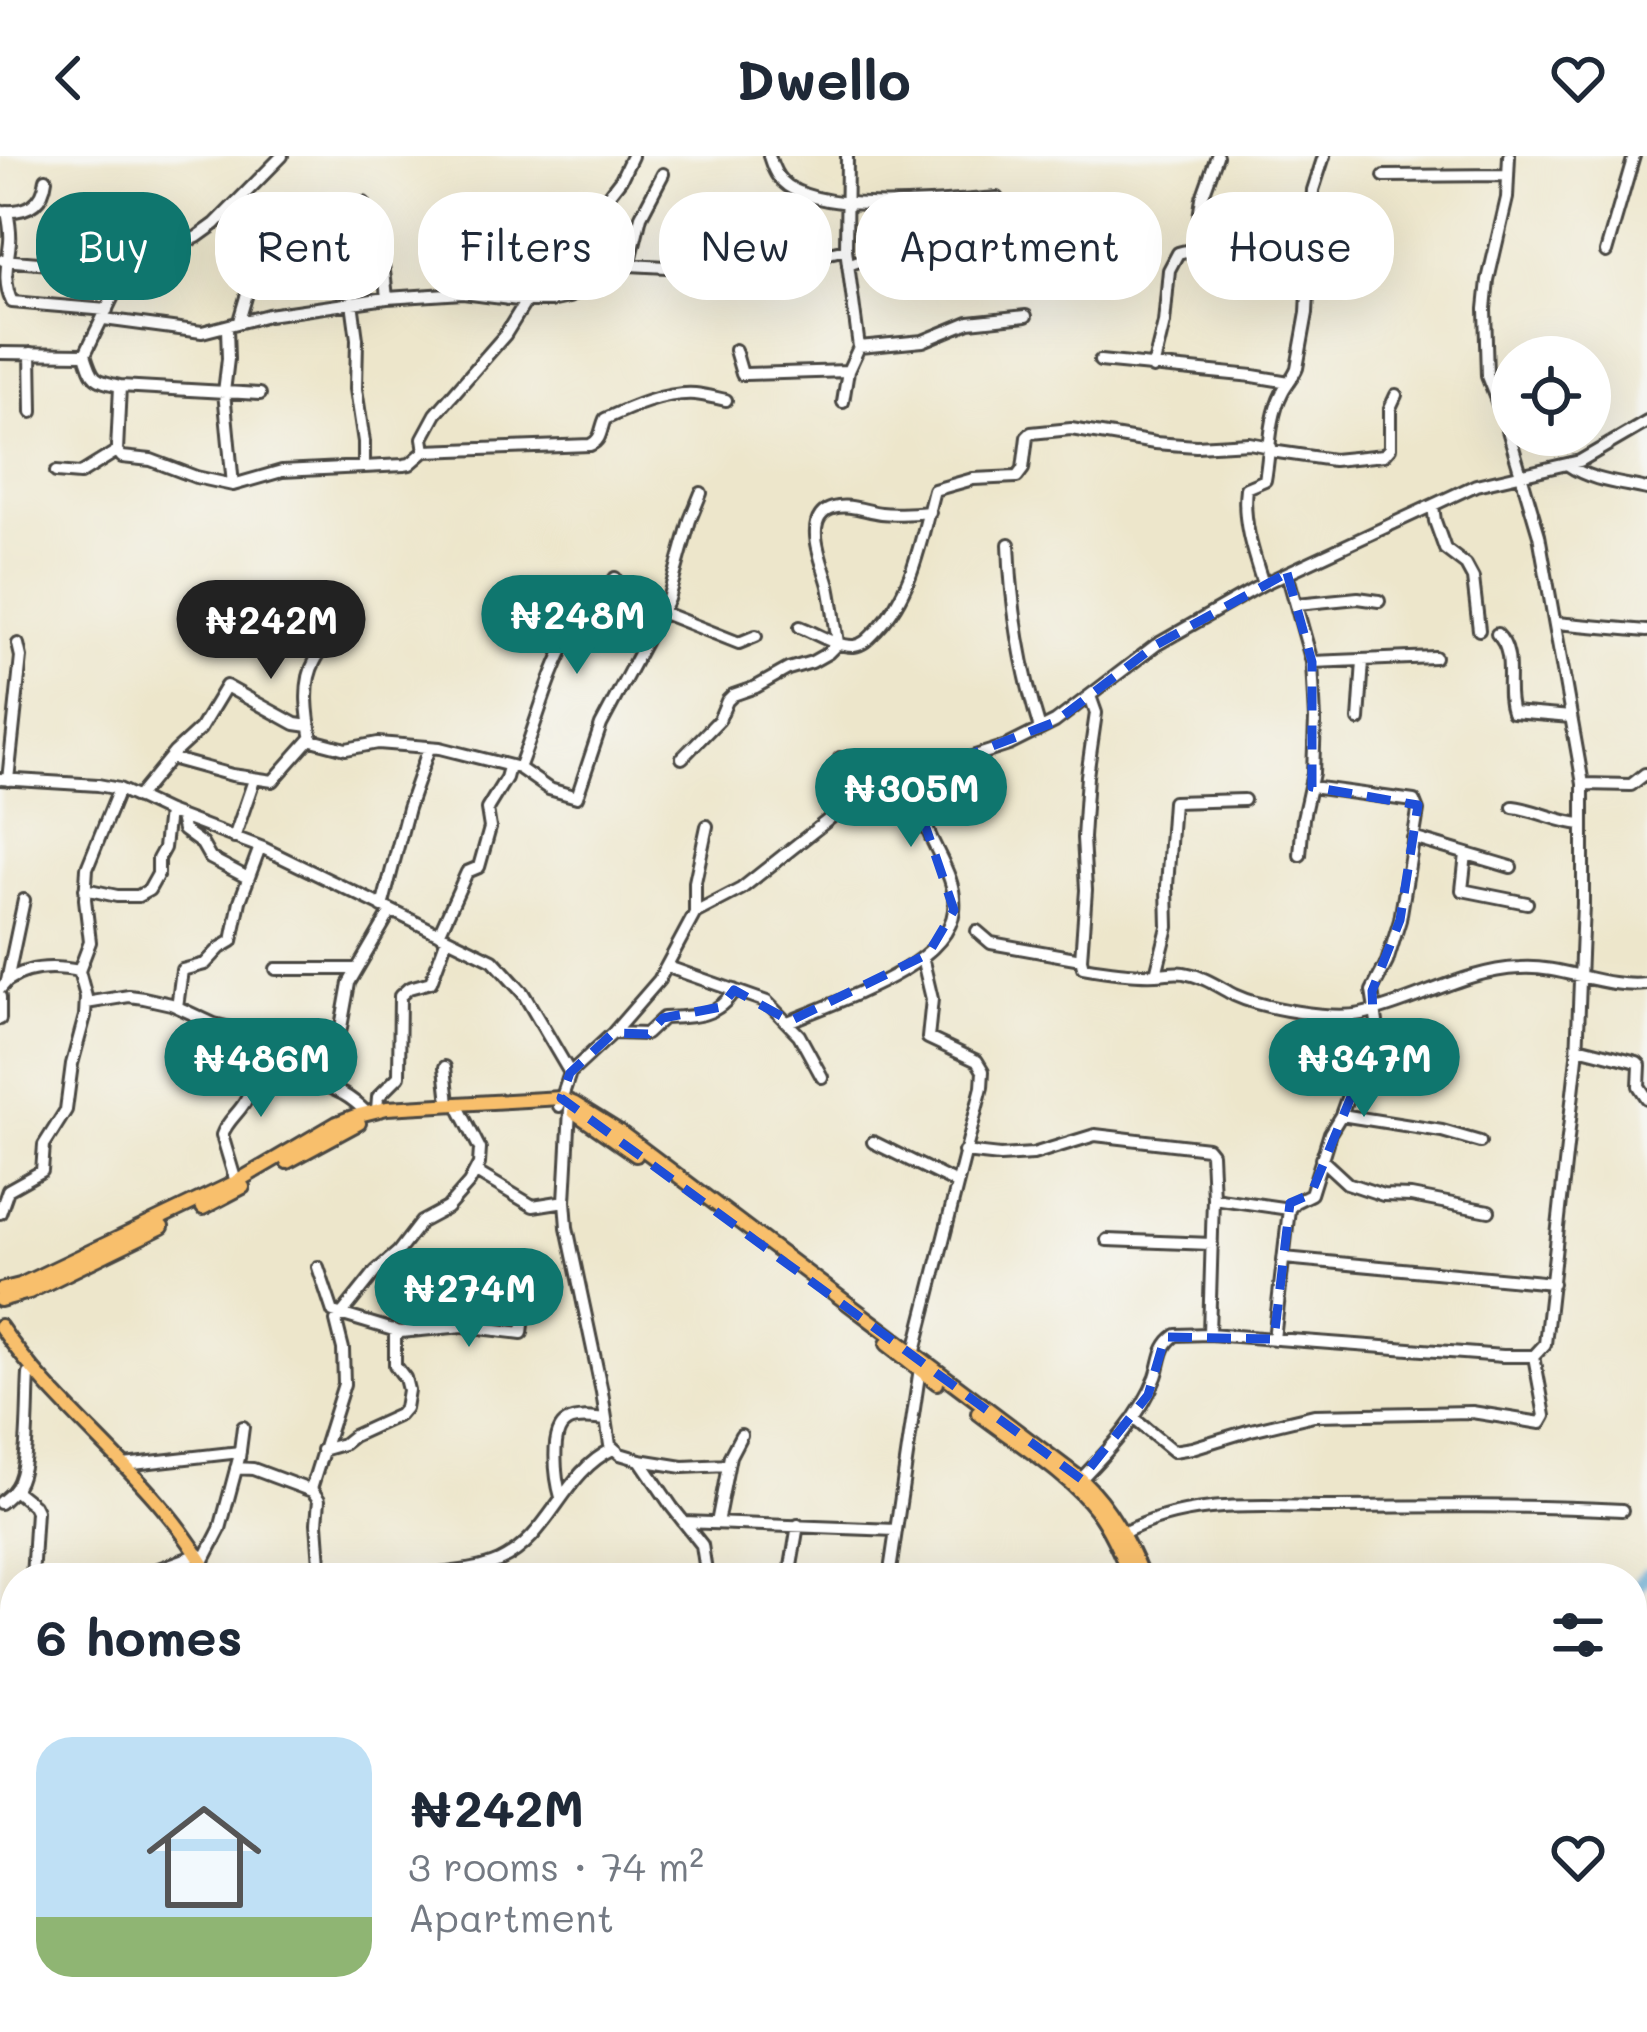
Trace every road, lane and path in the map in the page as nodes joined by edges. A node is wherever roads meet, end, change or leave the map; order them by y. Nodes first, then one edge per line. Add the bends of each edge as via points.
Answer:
1 (282, 156) edge
2 (632, 156) edge
3 (769, 156) edge
4 (847, 156) edge
5 (1217, 156) edge
6 (1324, 156) edge
7 (1509, 156) edge
8 (1634, 156) edge
9 (663, 174) dead end
10 (1508, 175) junction
11 (1384, 176) dead end
12 (46, 178) dead end
13 (1204, 192) edge
14 (1312, 192) edge
15 (845, 202) junction
16 (856, 202) edge
17 (4, 211) edge
18 (191, 239) edge
19 (635, 240) edge
20 (846, 249) junction
21 (1186, 252) edge
22 (1606, 252) dead end
23 (3, 260) edge
24 (856, 262) edge
25 (36, 263) edge
26 (635, 265) edge
27 (848, 265) junction
28 (111, 300) edge
29 (245, 300) edge
30 (370, 300) edge
31 (516, 300) edge
32 (537, 300) edge
33 (1308, 300) edge
34 (526, 301) junction
35 (352, 302) junction
36 (105, 314) junction
37 (1026, 316) dead end
38 (239, 321) junction
39 (227, 328) junction
40 (859, 347) junction
41 (735, 350) dead end
42 (0, 353) edge
43 (32, 353) junction
44 (85, 354) junction
45 (1100, 361) dead end
46 (1153, 368) junction
47 (848, 371) junction
48 (1289, 382) junction
49 (120, 386) junction
50 (224, 392) junction
51 (260, 394) dead end
52 (1396, 395) dead end
53 (725, 400) dead end
54 (843, 402) dead end
55 (32, 412) dead end
56 (1647, 422) edge
57 (1271, 449) junction
58 (117, 451) junction
59 (425, 451) junction
60 (1568, 465) junction
61 (364, 466) junction
62 (56, 472) dead end
63 (1521, 474) junction
64 (233, 485) junction
65 (1647, 489) edge
66 (700, 493) dead end
67 (1433, 506) junction
68 (929, 512) junction
69 (1009, 544) dead end
70 (1286, 573) junction
71 (615, 578) dead end
72 (1262, 584) junction
73 (1379, 601) dead end
74 (1298, 604) junction
75 (661, 612) junction
76 (339, 617) dead end
77 (1556, 623) junction
78 (800, 627) dead end
79 (1479, 630) dead end
80 (1647, 631) edge
81 (1497, 634) dead end
82 (756, 636) dead end
83 (838, 643) junction
84 (18, 644) dead end
85 (1435, 656) dead end
86 (1363, 661) junction
87 (1312, 662) junction
88 (1090, 696) junction
89 (1571, 717) junction
90 (1359, 720) dead end
91 (1040, 729) junction
92 (310, 732) junction
93 (429, 748) junction
94 (170, 758) junction
95 (682, 758) dead end
96 (840, 758) dead end
97 (514, 767) junction
98 (1645, 774) edge
99 (903, 779) junction
100 (4, 780) edge
101 (254, 780) junction
102 (1582, 784) junction
103 (1311, 787) junction
104 (118, 789) junction
105 (137, 798) junction
106 (1244, 800) dead end
107 (1513, 808) dead end
108 (174, 815) junction
109 (1582, 824) junction
110 (707, 826) dead end
111 (234, 838) junction
112 (1413, 838) junction
113 (260, 847) junction
114 (1466, 854) junction
115 (1300, 855) dead end
116 (1511, 867) dead end
117 (248, 878) junction
118 (86, 890) junction
119 (24, 900) dead end
120 (1527, 903) dead end
121 (387, 909) junction
122 (695, 913) junction
123 (976, 932) dead end
124 (443, 936) junction
125 (922, 957) junction
126 (1081, 958) junction
127 (668, 967) junction
128 (276, 969) dead end
129 (357, 969) junction
130 (79, 971) junction
131 (1156, 974) junction
132 (1578, 977) junction
133 (1647, 984) edge
134 (2, 989) edge
135 (734, 990) junction
136 (86, 1004) junction
137 (177, 1006) junction
138 (1374, 1010) junction
139 (0, 1019) edge
140 (788, 1022) junction
141 (613, 1033) junction
142 (278, 1046) junction
143 (1578, 1047) junction
144 (308, 1052) junction
145 (445, 1066) dead end
146 (570, 1073) junction
147 (822, 1077) dead end
148 (1647, 1098) edge
149 (563, 1104) junction
150 (455, 1107) junction
151 (372, 1112) junction
152 (1341, 1115) junction
153 (873, 1142) dead end
154 (1480, 1142) dead end
155 (964, 1152) junction
156 (1321, 1159) junction
157 (476, 1172) junction
158 (236, 1182) junction
159 (956, 1183) junction
160 (4, 1186) edge
161 (1214, 1198) junction
162 (566, 1201) junction
163 (1288, 1209) junction
164 (1489, 1210) dead end
165 (0, 1213) edge
166 (1108, 1240) dead end
167 (1212, 1244) junction
168 (1284, 1258) junction
169 (317, 1267) dead end
170 (528, 1282) dead end
171 (1553, 1282) junction
172 (0, 1290) edge
173 (0, 1300) edge
174 (338, 1315) junction
175 (0, 1326) edge
176 (395, 1331) junction
177 (1209, 1334) junction
178 (0, 1339) edge
179 (1274, 1339) junction
180 (1534, 1356) junction
181 (919, 1362) junction
182 (29, 1374) junction
183 (1133, 1418) junction
184 (606, 1420) junction
185 (243, 1426) dead end
186 (741, 1435) dead end
187 (613, 1449) junction
188 (322, 1450) junction
189 (239, 1452) junction
190 (640, 1460) junction
191 (124, 1465) junction
192 (728, 1466) junction
193 (236, 1468) junction
194 (1081, 1479) junction
195 (14, 1490) junction
196 (312, 1491) junction
197 (560, 1497) junction
198 (0, 1503) edge
199 (1622, 1510) dead end
200 (684, 1522) junction
201 (717, 1523) junction
202 (798, 1526) junction
203 (896, 1530) junction
204 (1123, 1533) junction
205 (198, 1558) junction
206 (33, 1563) edge
207 (182, 1563) edge
208 (200, 1563) edge
209 (320, 1563) edge
210 (490, 1563) edge
211 (705, 1563) edge
212 (792, 1563) edge
213 (891, 1563) edge
214 (1124, 1563) edge
215 (1136, 1563) edge

1 - 18 street
2 - 34 street via 574,249
3 - 15 street via 785,185
4 - 15 street
5 - 13 street
6 - 14 street
7 - 10 street
8 - 22 street
9 - 19 street
10 - 11 street
10 - 63 street via 1488,280 1485,356
12 - 17 street via 34,206
15 - 16 street
15 - 20 street
17 - 23 street via 10,244
20 - 26 street via 798,260 682,257 667,268
20 - 27 street
21 - 46 street via 1169,270
23 - 25 street
23 - 36 street via 12,302
24 - 27 street
27 - 40 street
28 - 36 street
29 - 38 street
30 - 35 street
31 - 34 street
32 - 34 street
33 - 48 street
34 - 59 street via 436,414
35 - 38 street
35 - 61 street
36 - 39 street via 202,332
36 - 44 street
37 - 40 street
38 - 39 street
39 - 50 street
40 - 47 street
41 - 47 street via 742,374
42 - 43 street
43 - 44 street
43 - 55 street
44 - 49 street via 91,374
45 - 46 street
46 - 48 street
47 - 54 street
48 - 57 street
49 - 50 street
49 - 58 street
50 - 51 street
50 - 64 street
52 - 57 street via 1384,455 1334,460
53 - 59 street via 680,395 631,407 605,419 590,445
56 - 60 street
57 - 68 street via 1071,429 1030,433 1018,477 936,489
57 - 72 street via 1265,480 1244,495
58 - 62 street via 80,474
58 - 64 street
59 - 61 street via 410,464
60 - 63 street
60 - 65 street
61 - 64 street via 282,471
63 - 67 street
63 - 77 street
66 - 75 street
67 - 70 street
67 - 79 street via 1445,549 1473,578
68 - 83 street via 893,612 861,645
68 - 83 street via 836,507 820,518 816,543
69 - 91 street via 1018,638
70 - 72 street
70 - 74 street
71 - 97 street via 562,652
72 - 88 street via 1156,645
73 - 74 street
74 - 87 street
75 - 82 street via 739,643
75 - 97 street via 601,725 577,797
76 - 92 street via 312,666
77 - 80 street
77 - 89 street
78 - 83 street
81 - 89 street via 1508,648 1512,712
83 - 95 street via 733,695
84 - 100 street
85 - 86 street
86 - 87 street
86 - 90 street
87 - 103 street
88 - 91 street
88 - 126 street via 1096,712
89 - 102 street
91 - 99 street
92 - 93 street via 317,743 346,749
92 - 94 street via 226,686
92 - 101 street via 278,778
93 - 97 street
93 - 121 street
94 - 101 street
94 - 105 street
96 - 99 street via 884,766
97 - 124 street via 487,809 478,867 467,872
98 - 102 street via 1631,785
99 - 122 street via 857,797 742,890
99 - 125 street via 948,871 954,910 943,939
100 - 104 street
101 - 111 street
102 - 109 street
103 - 112 street via 1414,801
103 - 115 street
104 - 105 street
104 - 118 street
105 - 108 street
106 - 131 street via 1173,802 1168,927
107 - 109 street
108 - 111 street
108 - 117 street via 210,858
108 - 118 street via 149,890
109 - 132 street
110 - 122 street
111 - 113 street
112 - 114 street
112 - 138 street via 1400,920 1372,991
113 - 117 street
113 - 121 street
114 - 116 street
114 - 120 street via 1462,890
117 - 137 street via 233,938 205,964 182,970
118 - 130 street via 90,942
119 - 134 street
121 - 124 street
121 - 129 street
122 - 127 street
123 - 126 street via 991,943
124 - 146 street via 508,973
124 - 151 street via 431,982 400,996 399,1076
125 - 140 street
125 - 155 street via 932,999 928,1038 983,1070
126 - 131 street via 1083,967
127 - 135 street
127 - 141 street
128 - 129 street
129 - 144 street via 337,1040
130 - 134 street via 16,975
130 - 136 street
131 - 138 street via 1179,971 1284,1009
132 - 133 street
132 - 138 street via 1511,968
132 - 143 street
134 - 139 street
135 - 140 street via 767,1002
135 - 141 street via 700,1017 663,1018 646,1034
136 - 137 street via 129,996
136 - 160 street via 67,1110 46,1141 42,1171
137 - 142 street
138 - 152 street via 1374,1041
140 - 147 street
141 - 146 street
142 - 144 street
142 - 158 street via 255,1060 245,1101 222,1135
143 - 148 street via 1637,1062
143 - 171 street
144 - 151 street via 316,1081
145 - 150 street
146 - 149 street
149 - 150 main road
149 - 162 street
149 - 181 main road
150 - 151 main road
150 - 157 street via 478,1142
150 - 173 main road via 347,1128 226,1197
151 - 158 main road via 337,1123
152 - 154 street
152 - 156 street
153 - 159 street
155 - 159 street
155 - 161 street via 1033,1154 1095,1135 1187,1144 1211,1153
156 - 163 street via 1311,1194
156 - 164 street via 1347,1183 1383,1195
157 - 162 street via 533,1206
157 - 174 street
158 - 172 main road
159 - 181 street
160 - 165 street
161 - 163 street
161 - 167 street
162 - 184 street
163 - 168 street
166 - 167 street
167 - 177 street
168 - 171 street
168 - 179 street
169 - 174 street
170 - 176 street via 522,1333 463,1326
171 - 180 street via 1545,1345
174 - 176 street
174 - 188 street via 344,1384
175 - 191 main road
176 - 188 street via 405,1408
177 - 179 street
177 - 183 street via 1169,1339
178 - 182 main road
179 - 180 street
180 - 183 street via 1540,1423 1457,1412 1313,1415 1173,1451
181 - 194 main road
181 - 203 street
181 - 214 main road via 1092,1504
182 - 195 street
182 - 205 main road
183 - 194 street
184 - 187 street
184 - 197 street via 560,1427
185 - 189 street
186 - 192 street
187 - 190 street
187 - 197 street
188 - 196 street
189 - 191 street
189 - 193 street
190 - 192 street
190 - 200 street
191 - 205 main road
192 - 201 street
193 - 196 street
193 - 205 street via 220,1529
194 - 204 main road
195 - 198 street
195 - 206 street via 36,1511
196 - 209 street
197 - 210 street via 530,1540
199 - 204 street via 1220,1507 1176,1512
200 - 201 street
200 - 211 street
201 - 202 street
202 - 203 street
202 - 212 street
203 - 213 street
204 - 215 main road
205 - 207 street
205 - 208 main road

